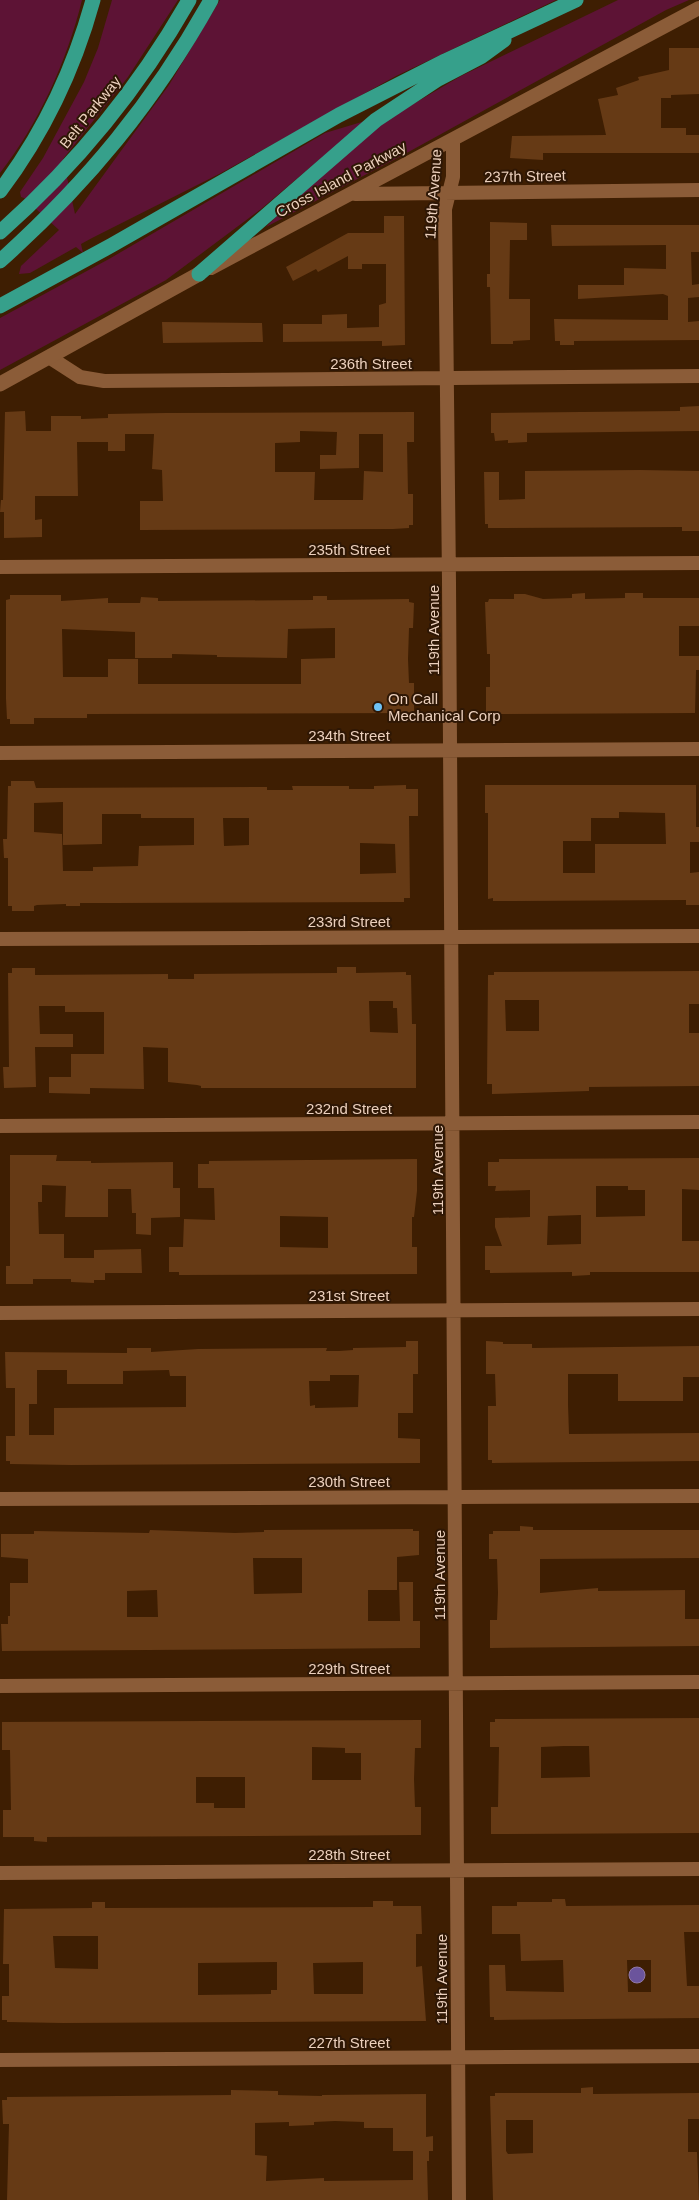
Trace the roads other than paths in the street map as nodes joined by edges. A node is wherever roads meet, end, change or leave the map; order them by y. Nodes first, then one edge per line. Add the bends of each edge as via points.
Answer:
1 (92, 0) edge
2 (189, 0) edge
3 (211, 0) edge
4 (576, 0) edge
5 (699, 8) edge
6 (530, 20) junction
7 (453, 140) junction
8 (699, 190) edge
9 (0, 191) edge
10 (449, 192) junction
11 (351, 194) junction
12 (0, 232) edge
13 (0, 262) edge
14 (199, 274) junction
15 (0, 306) edge
16 (49, 357) junction
17 (699, 376) edge
18 (446, 379) junction
19 (0, 384) edge
20 (699, 563) edge
21 (449, 564) junction
22 (0, 567) edge
23 (699, 749) edge
24 (450, 750) junction
25 (0, 753) edge
26 (699, 936) edge
27 (451, 937) junction
28 (0, 939) edge
29 (699, 1122) edge
30 (453, 1124) junction
31 (0, 1126) edge
32 (699, 1309) edge
33 (454, 1311) junction
34 (0, 1313) edge
35 (699, 1496) edge
36 (455, 1497) junction
37 (0, 1499) edge
38 (699, 1682) edge
39 (455, 1684) junction
40 (0, 1686) edge
41 (699, 1869) edge
42 (457, 1870) junction
43 (0, 1873) edge
44 (699, 2056) edge
45 (458, 2058) junction
46 (0, 2060) edge
47 (459, 2200) edge

1 - 9 highway via 75,56 54,104 34,141
2 - 12 highway, Belt Parkway via 146,69 94,137 56,180
3 - 13 highway via 189,40 138,114 86,177
4 - 6 highway
5 - 7 street, Cross Island Parkway
6 - 14 highway via 482,56 438,79 376,120
6 - 15 highway via 339,115
7 - 10 street, 119th Avenue via 453,177
7 - 11 street, Cross Island Parkway
8 - 10 street, 237th Street
10 - 11 street, 237th Street
10 - 18 street, 119th Avenue via 445,209
11 - 14 street, Cross Island Parkway
14 - 16 street, Cross Island Parkway
16 - 18 street, 236th Street via 80,377 104,381
16 - 19 street, Cross Island Parkway
17 - 18 street, 236th Street
18 - 21 street, 119th Avenue
20 - 21 street, 235th Street
21 - 22 street, 235th Street
21 - 24 street, 119th Avenue
23 - 24 street, 234th Street
24 - 25 street, 234th Street
24 - 27 street, 119th Avenue
26 - 27 street, 233rd Street
27 - 28 street, 233rd Street
27 - 30 street, 119th Avenue
29 - 30 street, 232nd Street
30 - 31 street, 232nd Street
30 - 33 street, 119th Avenue
32 - 33 street, 231st Street
33 - 34 street, 231st Street
33 - 36 street, 119th Avenue
35 - 36 street, 230th Street
36 - 37 street, 230th Street
36 - 39 street, 119th Avenue
38 - 39 street, 229th Street
39 - 40 street, 229th Street
39 - 42 street, 119th Avenue
41 - 42 street, 228th Street
42 - 43 street, 228th Street
42 - 45 street, 119th Avenue
44 - 45 street, 227th Street
45 - 46 street, 227th Street
45 - 47 street, 119th Avenue

